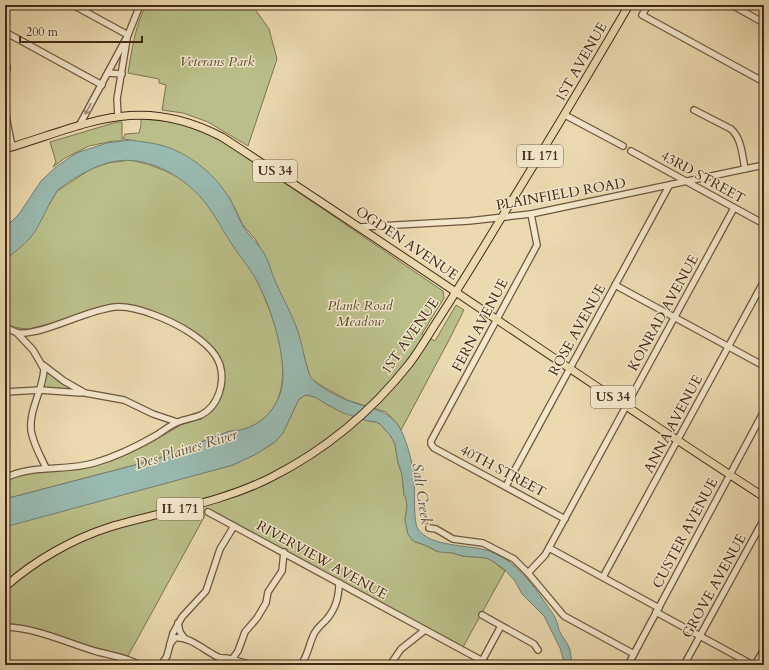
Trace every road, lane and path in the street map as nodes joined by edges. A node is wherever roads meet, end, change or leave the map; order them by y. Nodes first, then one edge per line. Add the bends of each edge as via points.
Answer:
1 (73, 5) edge
2 (140, 5) edge
3 (629, 5) edge
4 (648, 5) edge
5 (732, 5) edge
6 (764, 23) edge
7 (5, 32) edge
8 (128, 35) junction
9 (7, 67) dead end
10 (108, 73) junction
11 (122, 74) junction
12 (5, 80) edge
13 (764, 82) edge
14 (102, 85) junction
15 (5, 102) edge
16 (694, 110) dead end
17 (117, 112) junction
18 (565, 115) junction
19 (79, 126) junction
20 (623, 146) dead end
21 (8, 148) edge
22 (631, 151) dead end
23 (764, 164) edge
24 (745, 168) junction
25 (687, 182) junction
26 (669, 186) junction
27 (734, 208) junction
28 (531, 214) junction
29 (501, 218) junction
30 (764, 224) edge
31 (360, 227) junction
32 (764, 281) edge
33 (615, 285) junction
34 (456, 292) junction
35 (675, 317) junction
36 (497, 320) junction
37 (5, 327) edge
38 (17, 332) junction
39 (728, 346) junction
40 (43, 365) junction
41 (764, 366) edge
42 (570, 368) junction
43 (40, 390) junction
44 (5, 392) edge
45 (85, 393) junction
46 (626, 406) junction
47 (764, 411) edge
48 (177, 422) junction
49 (678, 440) junction
50 (431, 444) joint
51 (46, 468) junction
52 (730, 475) junction
53 (5, 478) edge
54 (506, 486) junction
55 (764, 497) edge
56 (208, 512) dead end
57 (564, 519) junction
58 (764, 519) edge
59 (234, 526) junction
60 (429, 528) dead end
61 (549, 548) junction
62 (284, 552) junction
63 (528, 573) junction
64 (603, 577) junction
65 (339, 583) junction
66 (5, 587) edge
67 (658, 610) junction
68 (482, 616) dead end
69 (178, 623) junction
70 (501, 626) junction
71 (5, 627) edge
72 (425, 630) junction
73 (700, 636) junction
74 (185, 639) junction
75 (170, 644) junction
76 (764, 649) edge
77 (538, 650) dead end
78 (238, 651) junction
79 (634, 654) junction
80 (219, 658) junction
81 (242, 661) junction
82 (482, 661) junction
83 (230, 662) edge
84 (140, 665) edge
85 (161, 665) edge
86 (225, 665) edge
87 (250, 665) edge
88 (301, 665) edge
89 (390, 665) edge
90 (490, 665) edge
91 (628, 665) edge
92 (684, 665) edge
93 (754, 665) edge

1 - 8 street
2 - 8 street
3 - 18 main road, 1ST AVENUE / IL 171
4 - 13 street via 642,15
5 - 6 street
7 - 14 street
8 - 10 street
8 - 11 street
9 - 12 street
10 - 11 street
10 - 14 street
11 - 17 street
14 -> 19 street
15 - 21 street
16 - 24 street via 735,133
17 - 19 main road, OGDEN AVENUE / US 34
17 - 31 main road, OGDEN AVENUE / US 34 via 167,116 208,129
18 - 20 street
18 - 29 main road, 1ST AVENUE / IL 171
19 - 21 main road, OGDEN AVENUE / US 34
22 - 25 street, 43RD STREET
23 - 24 street, PLAINFIELD ROAD
24 - 25 street, PLAINFIELD ROAD
25 - 26 street, PLAINFIELD ROAD
25 - 27 street, 43RD STREET
26 - 28 street, PLAINFIELD ROAD
26 - 33 street, ROSE AVENUE
27 - 30 street, 43RD STREET
27 - 35 street, KONRAD AVENUE
28 - 29 street, PLAINFIELD ROAD
28 - 36 street, FERN AVENUE via 537,245
29 - 31 street, PLAINFIELD ROAD
29 - 34 main road, 1ST AVENUE / IL 171
31 - 34 main road, OGDEN AVENUE / US 34
32 - 39 street, ANNA AVENUE
33 - 35 street
33 - 42 street, ROSE AVENUE
34 - 36 main road, OGDEN AVENUE / US 34
34 - 66 main road, 1ST AVENUE / IL 171 via 410,362 375,403 328,443 298,463 270,478 212,501 108,528 79,539 49,555
35 - 39 street
35 - 46 street, KONRAD AVENUE
36 - 42 main road, OGDEN AVENUE / US 34
36 - 50 street, FERN AVENUE
37 - 38 street
38 - 40 street
38 - 48 street via 46,328 116,307 130,308 177,325 210,348 219,362 222,376 218,396 208,410 201,415
39 - 41 street
39 - 49 street, ANNA AVENUE
40 - 43 street
40 - 45 street
42 - 46 main road, OGDEN AVENUE / US 34
42 - 54 street, ROSE AVENUE
43 - 44 street
43 - 45 street
43 - 51 street via 32,416 31,431
45 - 48 street via 124,400
46 - 49 main road, OGDEN AVENUE / US 34
46 - 57 street, KONRAD AVENUE
47 - 52 street, CUSTER AVENUE
48 - 51 street via 142,443 95,463
49 - 52 main road, OGDEN AVENUE / US 34
49 - 64 street, ANNA AVENUE
50 - 54 street, 40TH STREET via 434,448
51 - 53 street via 24,471
52 - 55 main road, OGDEN AVENUE / US 34
52 - 67 street, CUSTER AVENUE
54 - 57 street, 40TH STREET
56 - 59 street, RIVERVIEW AVENUE
57 - 61 street, KONRAD AVENUE
58 - 73 street, GROVE AVENUE
59 - 62 street, RIVERVIEW AVENUE
59 - 69 street via 220,549 206,591
60 - 63 street via 436,529 453,539 483,542 514,559
61 - 63 street, KONRAD AVENUE
61 - 64 street
62 - 65 street, RIVERVIEW AVENUE
62 - 78 street via 282,571 268,592 266,603 257,618 245,632
63 - 79 street via 564,616
64 - 67 street
65 - 72 street, RIVERVIEW AVENUE
65 - 88 street via 336,604 330,615 314,632 308,653
67 - 73 street
67 - 79 street, CUSTER AVENUE
68 - 70 street
69 - 74 street
69 - 75 street
70 - 77 street via 534,644
70 - 82 street
71 - 84 street via 41,633 98,652 129,659
72 - 82 street, RIVERVIEW AVENUE
72 - 89 street via 401,649
73 - 92 street, GROVE AVENUE
73 - 93 street
74 - 75 street via 176,638
74 - 80 street
75 - 85 street
76 - 93 street
78 - 81 street
78 - 83 street
79 - 91 street, CUSTER AVENUE
80 - 83 street via 230,658
80 - 86 street
81 - 83 street
81 - 87 street
82 - 90 street, RIVERVIEW AVENUE

